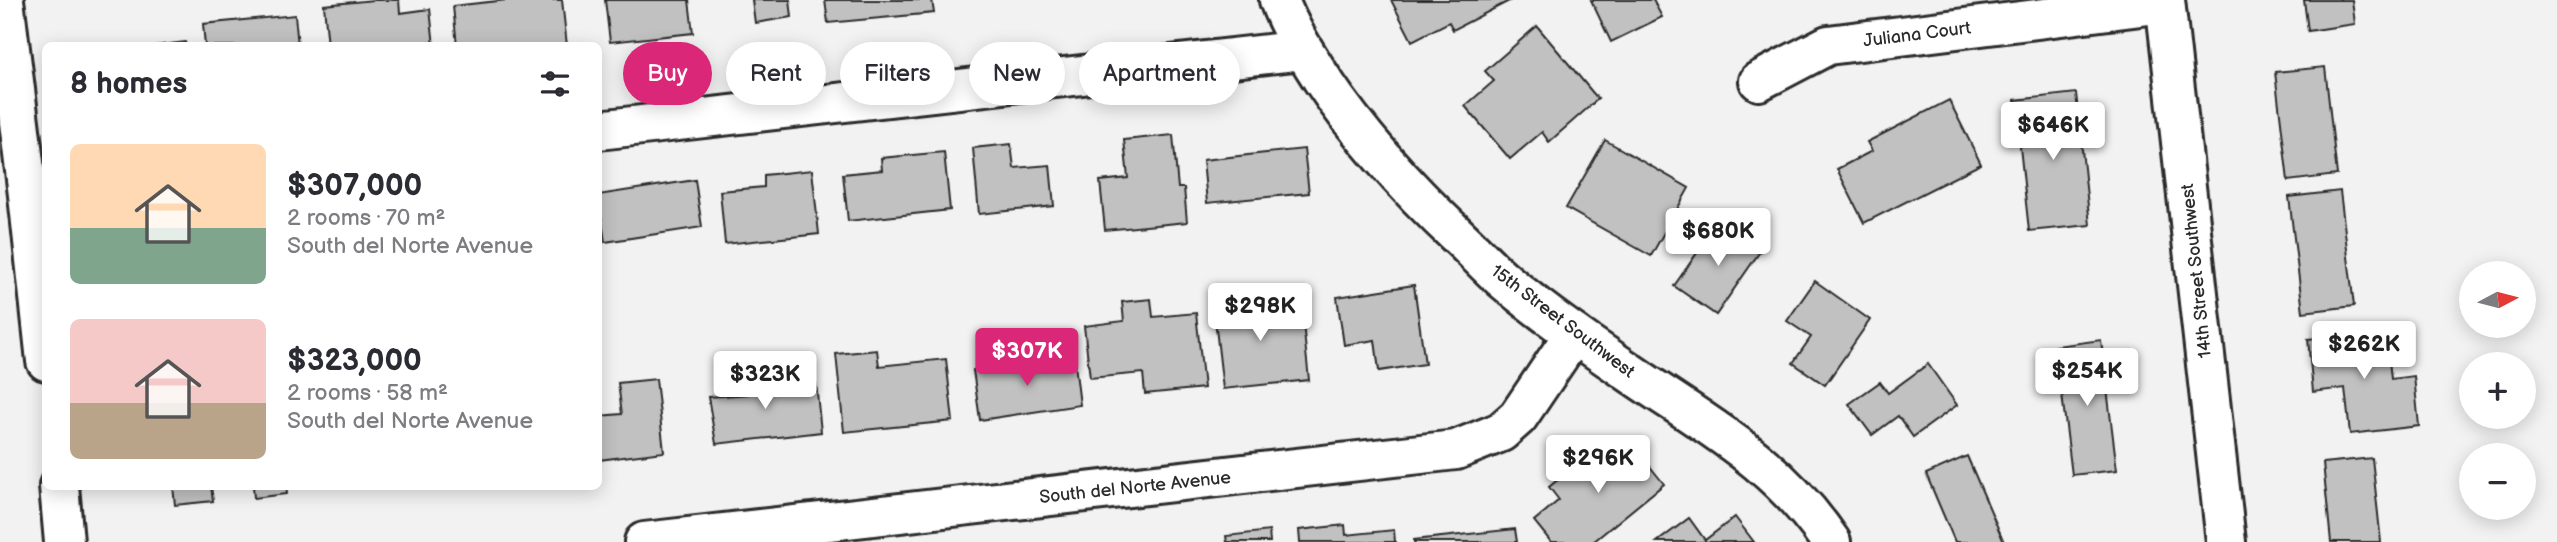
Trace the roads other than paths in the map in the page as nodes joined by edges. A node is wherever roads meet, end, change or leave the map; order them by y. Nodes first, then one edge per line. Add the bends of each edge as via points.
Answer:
1 (4, 0) edge
2 (1279, 0) edge
3 (2165, 2) edge
4 (1303, 50) junction
5 (1759, 81) dead end
6 (602, 130) edge
7 (37, 194) edge
8 (42, 287) edge
9 (1574, 334) junction
10 (58, 490) edge
11 (64, 542) edge
12 (644, 542) edge
13 (1831, 542) edge
14 (2226, 542) edge

1 - 7 street
2 - 4 street, 15th Street Southwest
3 - 5 street, Juliana Court via 1828,45
3 - 14 street, 14th Street Southwest
4 - 6 street
4 - 9 street, 15th Street Southwest via 1362,135 1428,207 1506,282
7 - 8 street
9 - 12 street, South del Norte Avenue via 1518,417 1501,432 1457,450
9 - 13 street, 15th Street Southwest via 1759,461 1785,484
10 - 11 street

